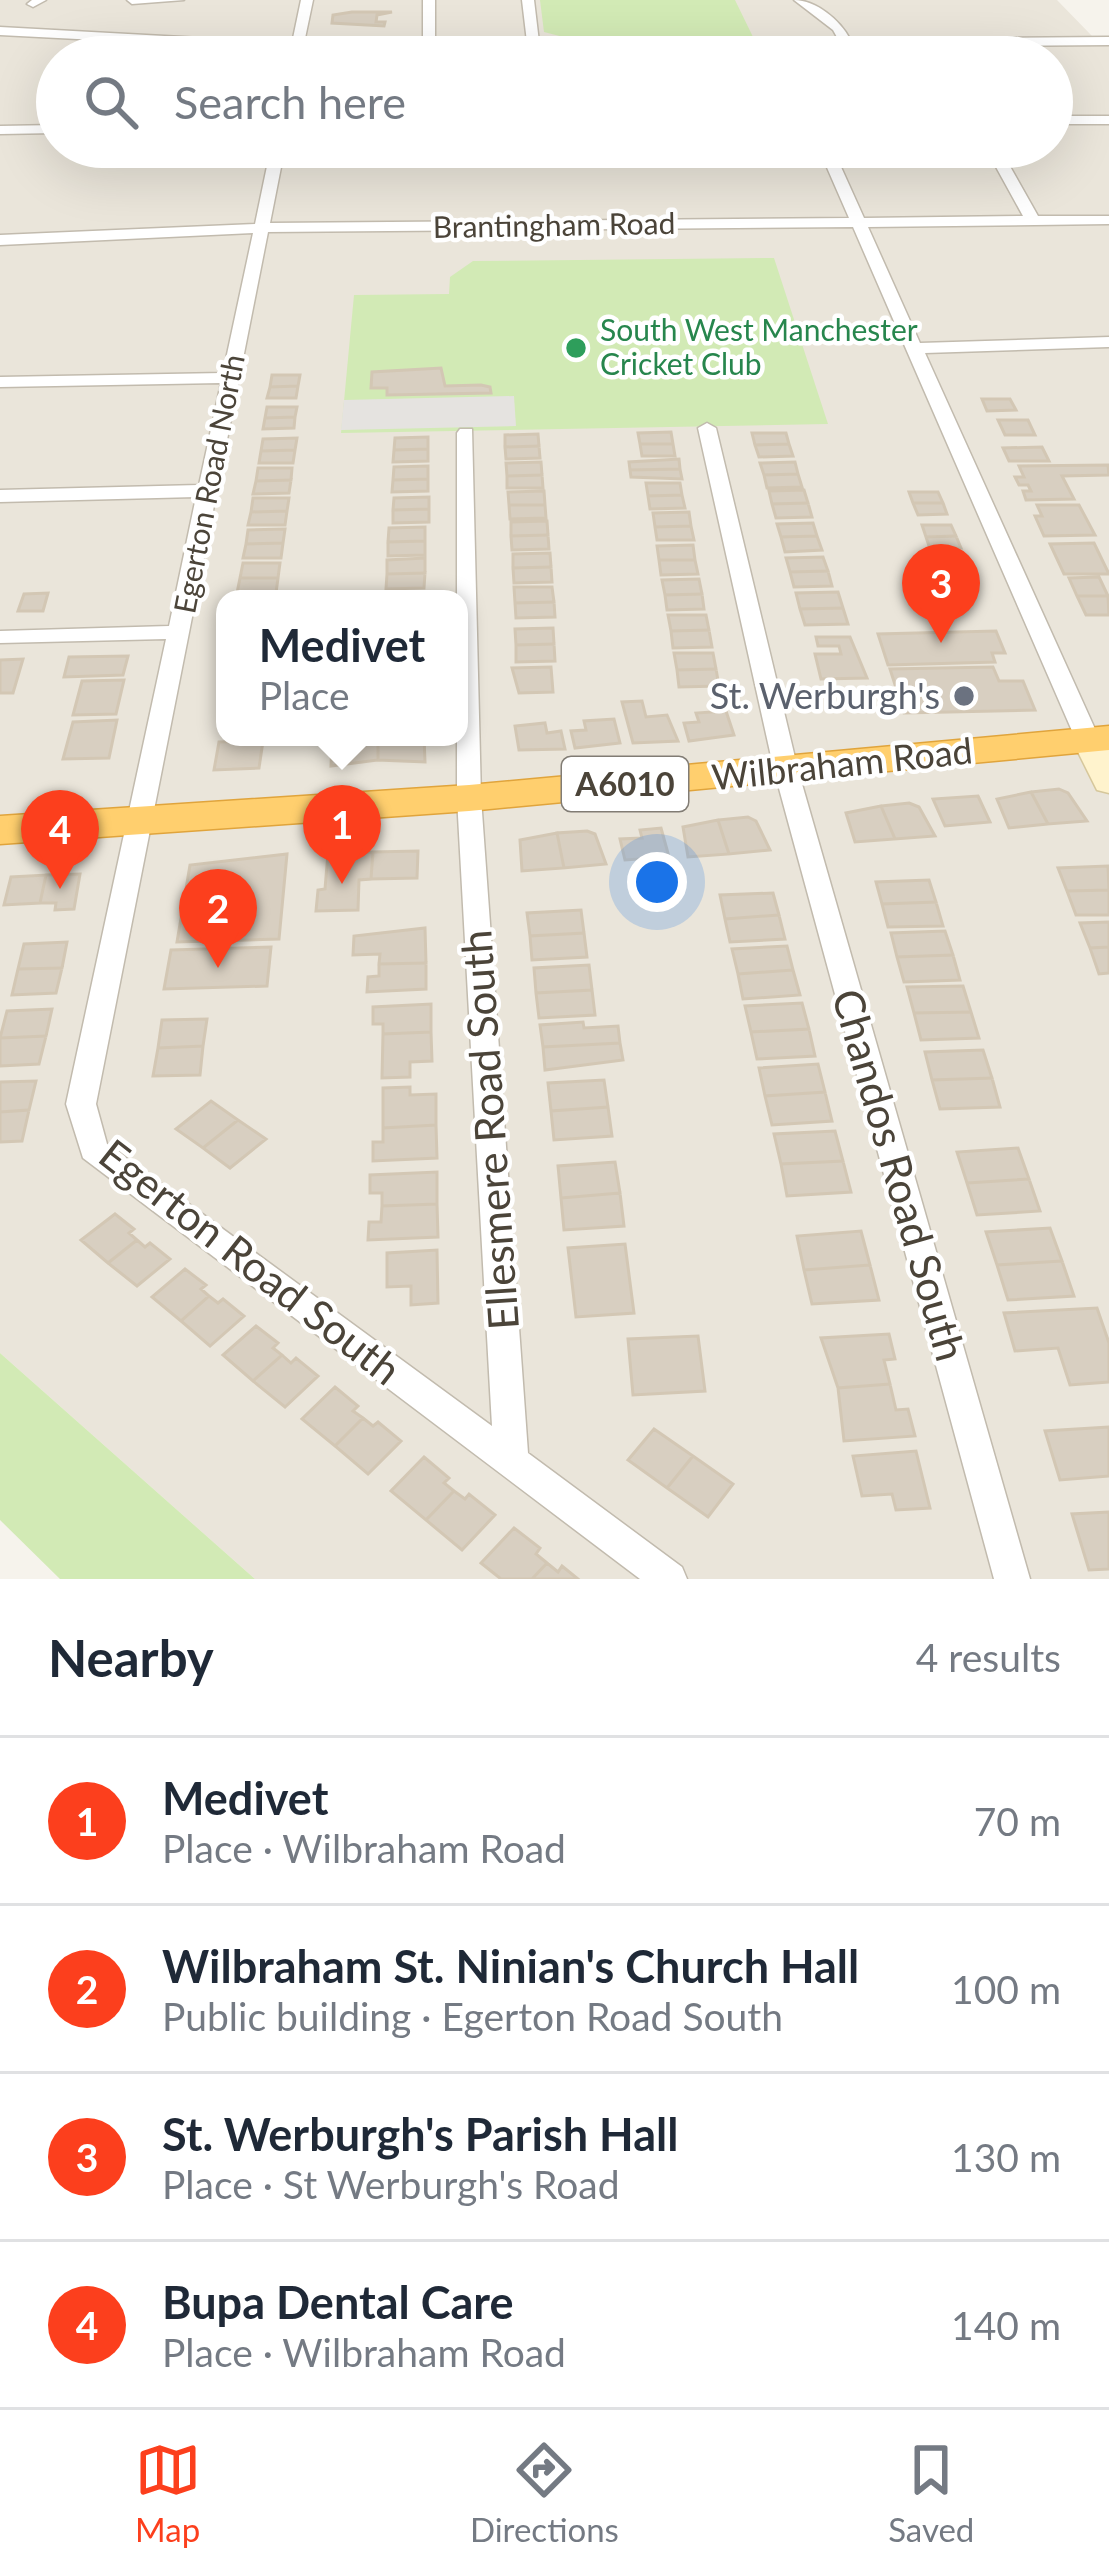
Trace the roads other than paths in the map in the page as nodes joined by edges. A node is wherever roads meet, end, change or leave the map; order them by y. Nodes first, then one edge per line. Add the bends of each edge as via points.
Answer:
1 (178, 0) edge
2 (307, 0) edge
3 (429, 0) edge
4 (528, 0) edge
5 (800, 0) edge
6 (132, 1) edge
7 (0, 32) edge
8 (59, 36) edge
9 (299, 36) edge
10 (429, 36) edge
11 (532, 36) edge
12 (842, 36) edge
13 (1073, 43) edge
14 (1107, 44) edge
15 (1073, 120) edge
16 (1109, 120) edge
17 (36, 129) edge
18 (0, 130) edge
19 (274, 168) edge
20 (835, 168) edge
21 (1004, 168) edge
22 (1109, 220) edge
23 (1034, 221) junction
24 (860, 223) junction
25 (262, 228) junction
26 (0, 239) edge
27 (1109, 342) edge
28 (916, 348) junction
29 (232, 378) junction
30 (0, 382) edge
31 (706, 428) dead end
32 (466, 433) dead end
33 (209, 491) junction
34 (0, 496) edge
35 (467, 590) edge
36 (181, 632) junction
37 (0, 637) edge
38 (468, 676) edge
39 (1098, 739) edge
40 (786, 770) junction
41 (1109, 783) edge
42 (469, 798) junction
43 (139, 821) junction
44 (0, 830) edge
45 (511, 1463) junction
46 (669, 1579) edge
47 (1012, 1579) edge

1 - 6 street
2 - 9 street
3 - 10 street
4 - 11 street
5 - 12 street
7 - 8 street
13 - 14 street
15 - 16 street
17 - 18 street
19 - 25 street, Egerton Road North
20 - 24 street
21 - 23 street
22 - 23 street, Brantingham Road
23 - 24 street, Brantingham Road
24 - 25 street, Brantingham Road
24 - 28 street
25 - 26 street, Brantingham Road
25 - 29 street, Egerton Road North
27 - 28 street
28 - 39 street
29 - 30 street
29 - 33 street, Egerton Road North
31 - 40 street, Chandos Road South
32 - 35 street, Ellesmere Road South
33 - 34 street
33 - 36 street, Egerton Road North
36 - 37 street
36 - 43 street, Egerton Road North
38 - 42 street, Ellesmere Road South
39 - 40 highway, Wilbraham Road / A6010
39 - 41 street
40 - 42 highway, Wilbraham Road / A6010
40 - 47 street, Chandos Road South
42 - 43 highway, Wilbraham Road / A6010
42 - 45 street, Ellesmere Road South
43 - 44 highway, Wilbraham Road / A6010
43 - 45 street, Egerton Road South via 82,1104 94,1150
45 - 46 street, Egerton Road South

